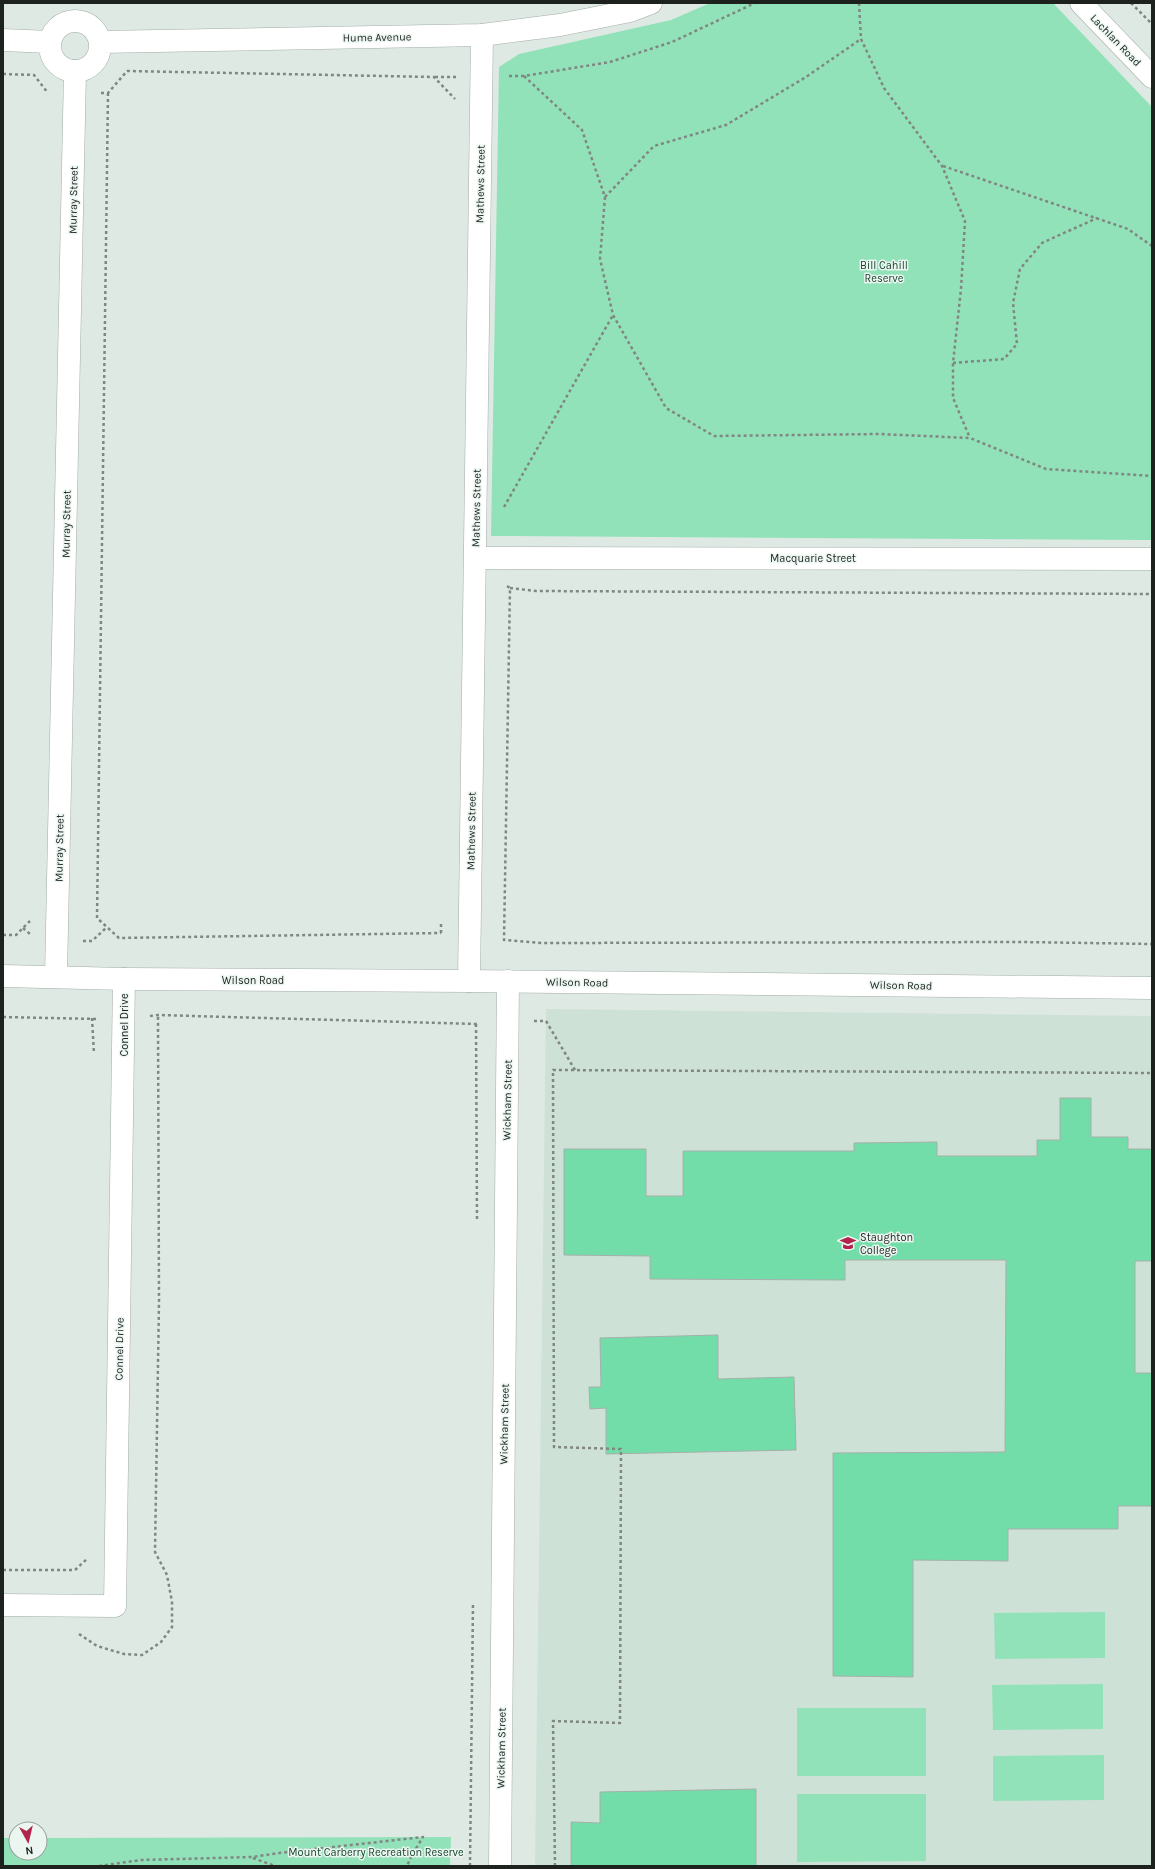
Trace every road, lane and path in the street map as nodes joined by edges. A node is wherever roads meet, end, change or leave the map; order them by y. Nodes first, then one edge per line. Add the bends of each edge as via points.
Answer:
1 (651, 3) edge
2 (755, 3) edge
3 (859, 3) edge
4 (1081, 3) edge
5 (1131, 3) edge
6 (1152, 24) edge
7 (482, 34) junction
8 (861, 39) junction
9 (3, 40) edge
10 (50, 42) junction
11 (100, 42) junction
12 (76, 71) junction
13 (3, 74) edge
14 (524, 76) junction
15 (434, 77) junction
16 (481, 77) junction
17 (1152, 77) edge
18 (75, 93) junction
19 (108, 93) junction
20 (455, 107) dead end
21 (942, 166) junction
22 (605, 196) junction
23 (1098, 218) junction
24 (1152, 246) edge
25 (613, 314) junction
26 (953, 363) junction
27 (970, 438) junction
28 (1152, 476) edge
29 (502, 509) dead end
30 (475, 558) junction
31 (1152, 559) edge
32 (510, 588) junction
33 (1152, 594) edge
34 (441, 917) dead end
35 (1152, 944) edge
36 (3, 976) edge
37 (56, 976) junction
38 (124, 979) junction
39 (469, 980) junction
40 (508, 981) junction
41 (1152, 988) edge
42 (3, 1017) edge
43 (92, 1018) junction
44 (125, 1020) junction
45 (95, 1061) dead end
46 (1152, 1073) edge
47 (477, 1223) dead end
48 (89, 1556) dead end
49 (3, 1570) edge
50 (474, 1596) dead end
51 (3, 1604) edge
52 (252, 1857) junction
53 (99, 1866) edge
54 (275, 1866) edge
55 (407, 1866) edge
56 (470, 1866) edge
57 (500, 1866) edge
58 (554, 1866) edge

1 - 7 street, Hume Avenue via 630,11 560,25
2 - 14 path via 672,42 610,62
3 - 8 path
4 - 17 street, Lachlan Road
5 - 6 path
7 - 11 street, Hume Avenue
7 - 16 street, Mathews Street
8 - 21 path via 884,88
8 - 22 path via 806,77 726,125 654,146
9 - 10 street
10 - 11 street via 57,27 74,20 91,26
10 - 12 street via 54,60 60,66
11 - 12 street via 97,59 91,65
12 - 18 street, Murray Street
13 - 18 path via 34,75 47,93
14 - 16 path
14 - 22 path via 582,130
15 - 16 path
15 - 19 path via 127,71
15 - 20 path via 455,99
16 - 30 street, Mathews Street
18 - 19 path
18 - 37 street, Murray Street
19 - 34 path via 97,918 119,938 441,933
21 - 23 path
21 - 26 path via 965,221
22 - 25 path via 600,259
23 - 24 path via 1128,229
23 - 26 path via 1042,243 1020,269 1013,303 1017,344 1004,359
25 - 27 path via 666,408 714,436 879,434
25 - 29 path
26 - 27 path via 953,398
27 - 28 path via 1046,469
30 - 31 street, Macquarie Street
30 - 32 path
30 - 39 street, Mathews Street
32 - 33 path via 536,591
32 - 35 path via 504,940 542,943
36 - 37 street, Wilson Road
37 - 38 street, Wilson Road
38 - 39 street, Wilson Road
38 - 44 street, Connel Drive
39 - 40 street, Wilson Road
40 - 41 street, Wilson Road
40 - 57 street, Wickham Street
42 - 43 path
43 - 44 path
43 - 45 path
44 - 47 path via 158,1015 476,1024
44 - 51 street, Connel Drive via 115,1606
46 - 58 path via 553,1070 554,1446 621,1449 620,1723 553,1721
48 - 49 path via 74,1570
50 - 56 path
52 - 53 path via 141,1860
52 - 54 path
52 - 55 path via 424,1837

